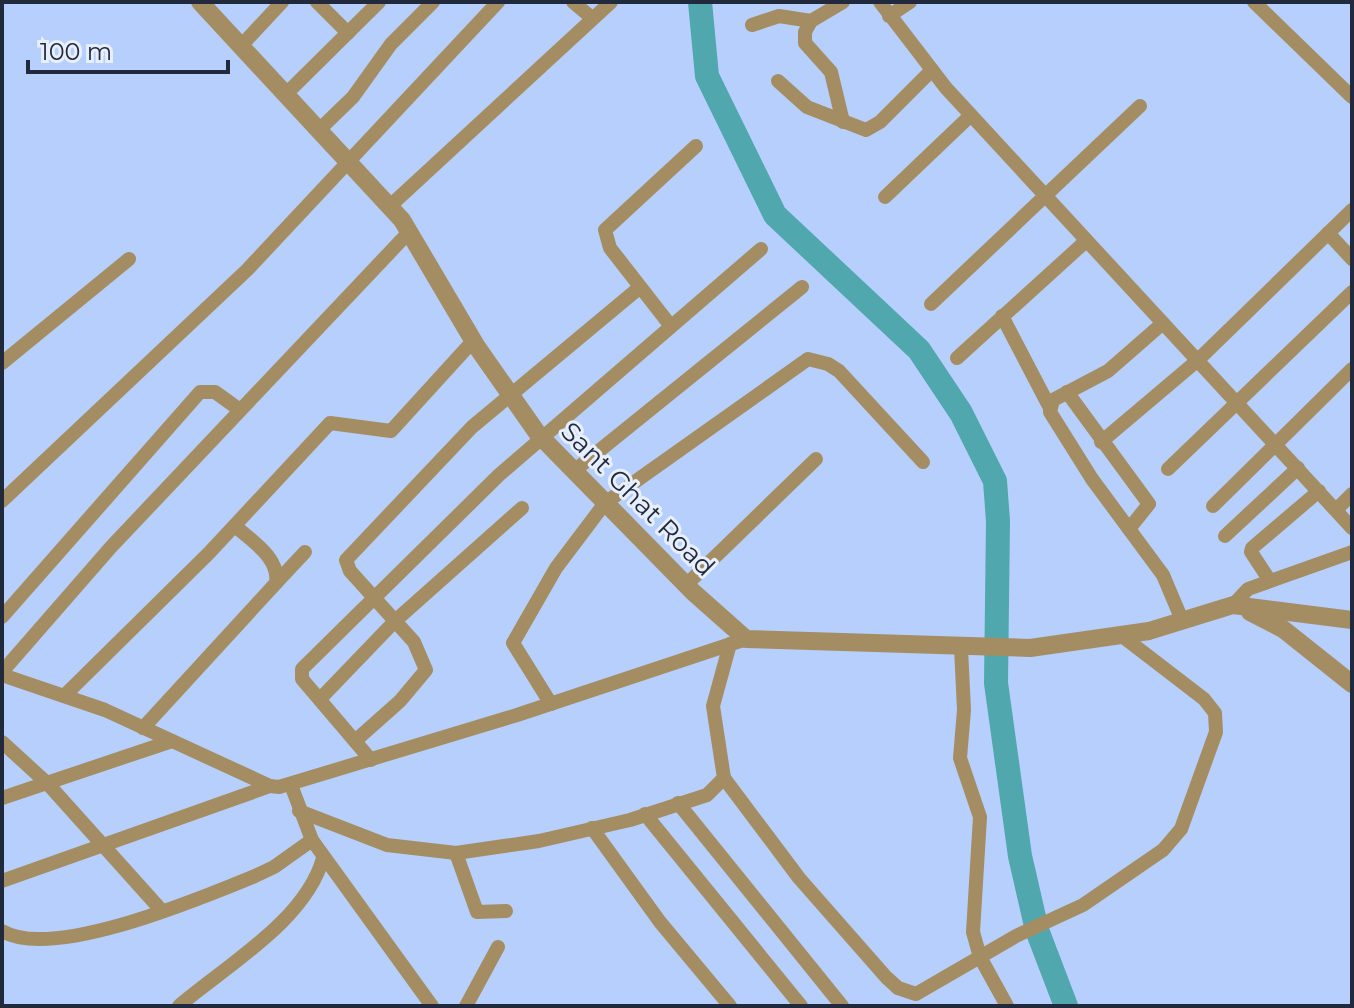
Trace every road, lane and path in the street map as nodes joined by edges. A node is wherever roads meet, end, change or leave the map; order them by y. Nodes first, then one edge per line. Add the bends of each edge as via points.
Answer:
1 (200, 2) edge
2 (282, 2) edge
3 (317, 2) edge
4 (379, 2) edge
5 (433, 2) edge
6 (498, 2) edge
7 (573, 2) edge
8 (611, 2) edge
9 (843, 2) edge
10 (880, 2) edge
11 (910, 2) edge
12 (1254, 2) edge
13 (889, 16) junction
14 (592, 18) junction
15 (811, 21) junction
16 (752, 25) dead end
17 (348, 33) junction
18 (240, 47) junction
19 (932, 70) junction
20 (778, 81) dead end
21 (285, 95) junction
22 (1352, 97) edge
23 (1140, 106) dead end
24 (971, 115) junction
25 (843, 122) junction
26 (320, 129) junction
27 (696, 146) dead end
28 (348, 159) junction
29 (885, 197) dead end
30 (1046, 197) junction
31 (390, 206) junction
32 (1352, 210) edge
33 (410, 231) junction
34 (1328, 233) junction
35 (1086, 241) junction
36 (761, 249) dead end
37 (129, 259) dead end
38 (1352, 259) edge
39 (802, 287) dead end
40 (639, 288) junction
41 (1352, 292) edge
42 (931, 304) dead end
43 (1002, 316) junction
44 (1163, 323) junction
45 (670, 325) junction
46 (473, 341) junction
47 (957, 358) dead end
48 (1198, 360) junction
49 (2, 363) edge
50 (1352, 369) edge
51 (1067, 392) junction
52 (510, 398) junction
53 (1237, 402) junction
54 (1050, 408) junction
55 (240, 410) junction
56 (541, 437) junction
57 (1101, 442) junction
58 (1277, 445) junction
59 (816, 459) dead end
60 (923, 462) dead end
61 (1298, 468) junction
62 (1168, 469) dead end
63 (574, 471) junction
64 (1319, 491) junction
65 (1352, 494) edge
66 (2, 501) edge
67 (605, 503) junction
68 (1213, 506) dead end
69 (522, 508) dead end
70 (1336, 510) junction
71 (235, 526) junction
72 (1352, 528) edge
73 (1129, 529) junction
74 (1225, 536) dead end
75 (305, 552) dead end
76 (1352, 552) edge
77 (1270, 581) junction
78 (276, 583) junction
79 (686, 585) junction
80 (375, 599) junction
81 (1233, 605) junction
82 (2, 617) edge
83 (1182, 620) junction
84 (1352, 620) edge
85 (395, 621) junction
86 (1122, 636) junction
87 (738, 642) junction
88 (964, 648) junction
89 (2, 673) edge
90 (1352, 684) edge
91 (64, 696) junction
92 (320, 699) junction
93 (551, 704) junction
94 (143, 728) junction
95 (172, 741) junction
96 (355, 741) junction
97 (2, 742) edge
98 (371, 760) junction
99 (724, 778) junction
100 (48, 784) junction
101 (291, 785) junction
102 (270, 786) junction
103 (2, 798) edge
104 (678, 803) junction
105 (299, 811) junction
106 (645, 814) junction
107 (592, 828) junction
108 (312, 840) junction
109 (104, 845) junction
110 (456, 853) junction
111 (323, 858) junction
112 (2, 881) edge
113 (162, 911) junction
114 (506, 911) dead end
115 (2, 931) edge
116 (498, 947) dead end
117 (980, 957) junction
118 (179, 1006) edge
119 (432, 1006) edge
120 (466, 1006) edge
121 (730, 1006) edge
122 (801, 1006) edge
123 (842, 1006) edge
124 (1007, 1006) edge

1 - 18 street, Sant Ghat Road
2 - 18 street
3 - 17 street
4 - 17 street
5 - 26 street
6 - 28 street
7 - 14 street
8 - 14 street
9 - 15 street
10 - 13 street
11 - 13 street
12 - 22 street
13 - 19 street
14 - 31 street
15 - 16 street via 779,16
15 - 25 street via 805,43 831,72
17 - 21 street
18 - 21 street, Sant Ghat Road
19 - 24 street
19 - 25 street via 871,127 859,129
20 - 25 street via 807,107
21 - 26 street, Sant Ghat Road
23 - 30 street
24 - 29 street
24 - 30 street
26 - 28 street, Sant Ghat Road
27 - 40 street via 605,230 610,248
28 - 31 street, Sant Ghat Road
28 - 66 street via 247,270
30 - 35 street
30 - 42 street
31 - 33 street, Sant Ghat Road
32 - 34 street
33 - 46 street, Sant Ghat Road
33 - 55 street
34 - 38 street
34 - 48 street
35 - 43 street
35 - 44 street
36 - 45 street
37 - 49 street
39 - 63 street
40 - 45 street
40 - 52 street
41 - 53 street
43 - 47 street
43 - 54 street
44 - 48 street
44 - 51 street via 1108,371
45 - 56 street
46 - 52 street, Sant Ghat Road
46 - 71 street via 391,431 330,423
48 - 53 street
48 - 57 street
50 - 58 street
51 - 54 street
51 - 57 street
52 - 56 street, Sant Ghat Road
52 - 80 street via 472,427 350,555 347,565
53 - 58 street
53 - 62 street
54 - 73 street
55 - 82 street via 215,392 200,392
55 - 89 street
56 - 63 street, Sant Ghat Road
56 - 80 street
57 - 73 street via 1149,504
58 - 61 street
58 - 68 street
59 - 79 street
60 - 67 street via 839,371 808,359
61 - 64 street
61 - 74 street
63 - 67 street, Sant Ghat Road
64 - 70 street
64 - 77 street via 1252,548
65 - 70 street
67 - 79 street, Sant Ghat Road
67 - 93 street via 514,636 516,649
69 - 85 street
70 - 72 street
71 - 78 street via 270,558 278,574
71 - 91 street
73 - 83 street via 1163,575
75 - 78 street
76 - 77 street
77 - 81 street via 1248,589
78 - 94 street
79 - 87 street, Sant Ghat Road
80 - 85 street
80 - 92 street via 302,669 302,679
81 - 83 street
81 - 84 street
81 - 90 street via 1283,629
83 - 86 street
85 - 92 street
85 - 96 street via 422,653 425,676
86 - 88 street via 1030,648
86 - 117 street via 1211,706 1216,732 1175,839 1083,905
87 - 88 street via 906,642
87 - 93 street
87 - 99 street via 713,717
88 - 117 street via 960,758 980,817 973,913
89 - 91 street
91 - 94 street
92 - 96 street
93 - 98 street
94 - 95 street
95 - 100 street
95 - 102 street
96 - 98 street
97 - 100 street
98 - 101 street
99 - 104 street via 707,795
99 - 117 street via 799,878 898,988 925,991
100 - 103 street
100 - 109 street
101 - 102 street
101 - 105 street
102 - 109 street
104 - 106 street
104 - 123 street
105 - 108 street
105 - 110 street via 387,845
106 - 107 street
106 - 122 street
107 - 110 street
107 - 121 street
108 - 111 street
108 - 113 street via 274,867
109 - 112 street
109 - 113 street
110 - 114 street via 477,912
111 - 118 street via 318,877 299,905
111 - 119 street
113 - 115 street via 38,941
116 - 120 street
117 - 124 street

